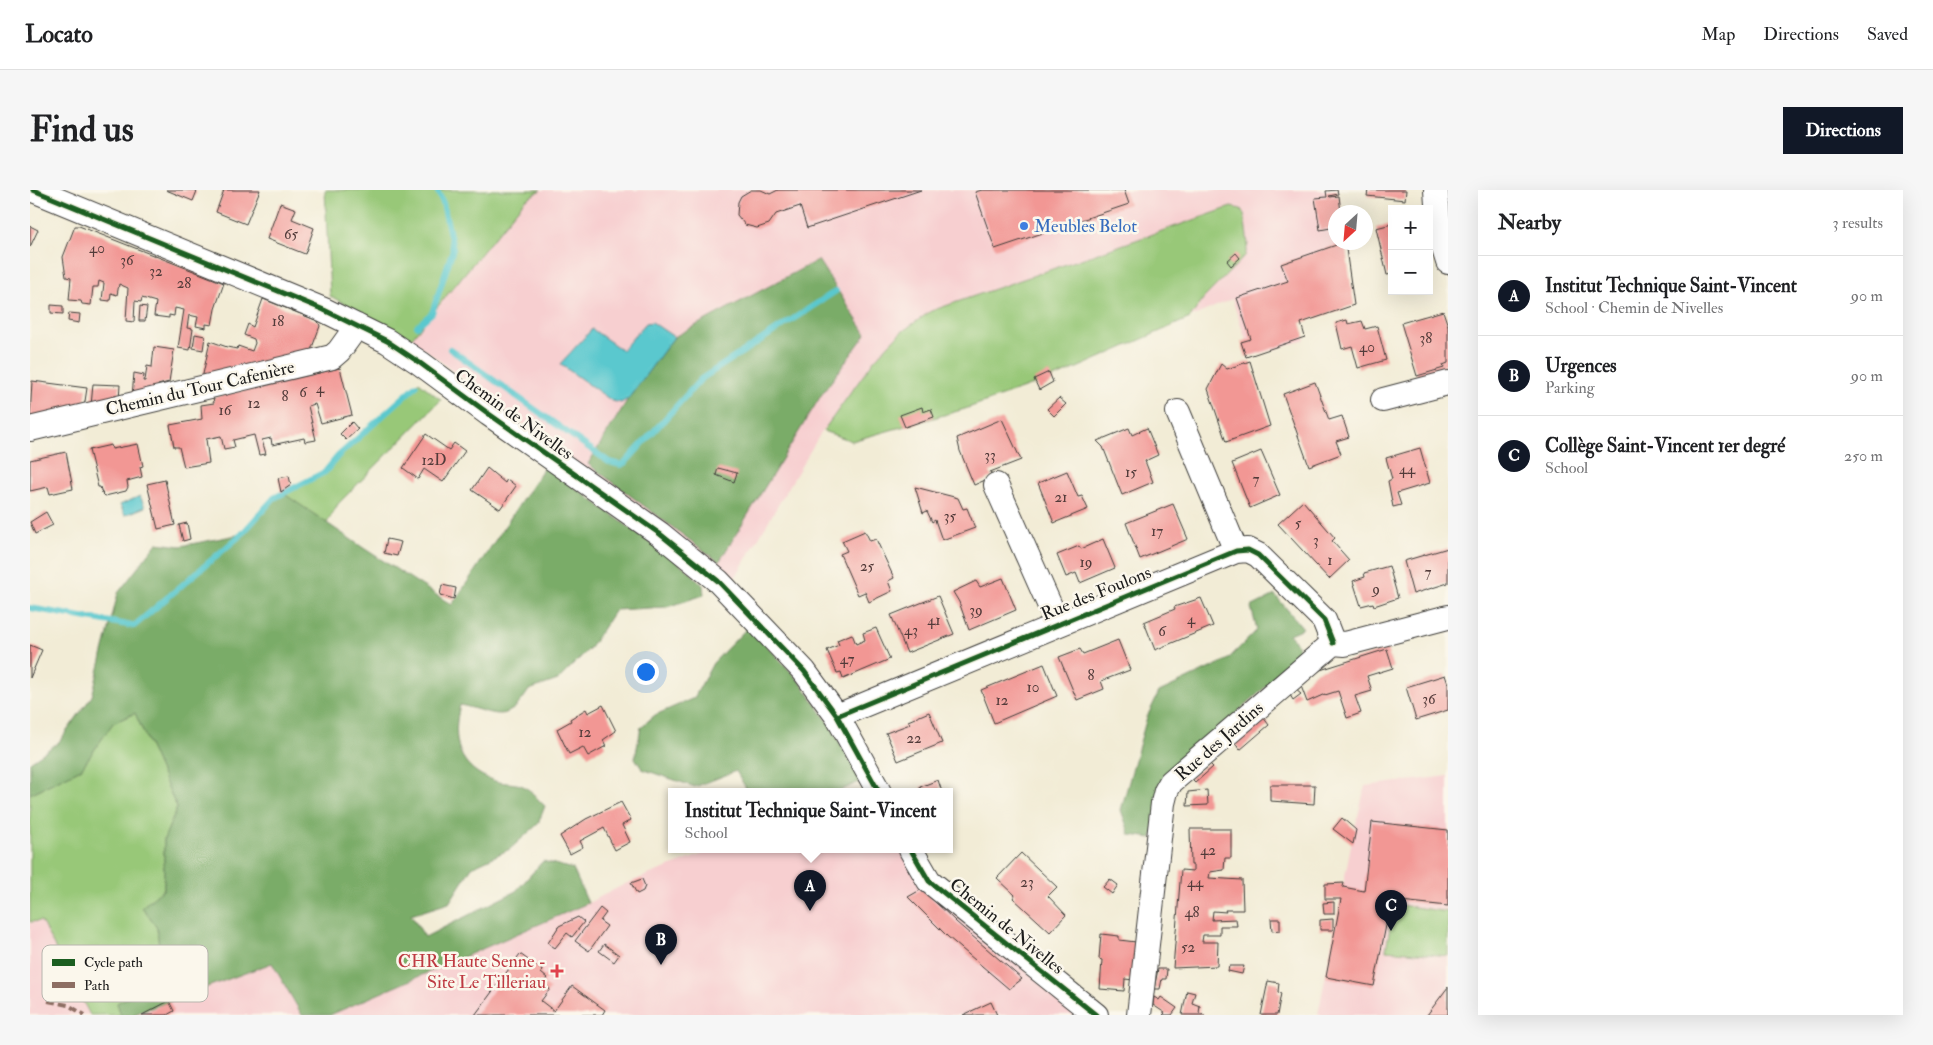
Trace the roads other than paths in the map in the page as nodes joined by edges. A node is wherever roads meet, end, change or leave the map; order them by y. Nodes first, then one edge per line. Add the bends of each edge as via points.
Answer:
1 (33, 190) edge
2 (1436, 190) edge
3 (1448, 262) edge
4 (357, 326) junction
5 (1448, 383) edge
6 (1383, 400) dead end
7 (1178, 412) dead end
8 (30, 429) edge
9 (996, 485) dead end
10 (1236, 551) junction
11 (1448, 617) edge
12 (1058, 624) junction
13 (1333, 643) junction
14 (837, 716) junction
15 (877, 788) edge
16 (913, 853) edge
17 (1096, 1015) edge
18 (1139, 1015) edge

1 - 4 street, Chemin de Nivelles via 286,293
2 - 3 street via 1439,233
4 - 8 street, Chemin du Tour Cafenière via 332,357
4 - 14 street, Chemin de Nivelles via 420,363 660,534 718,581 804,671
5 - 6 street
7 - 10 street
9 - 12 street, Rue des Foulons
10 - 12 street, Rue des Foulons
10 - 13 street via 1248,550 1258,554 1324,620
11 - 13 street via 1345,644
12 - 14 street, Rue des Foulons
13 - 18 street, Rue des Jardins via 1171,782 1166,791
14 - 15 street, Chemin de Nivelles
16 - 17 street, Chemin de Nivelles via 929,881

